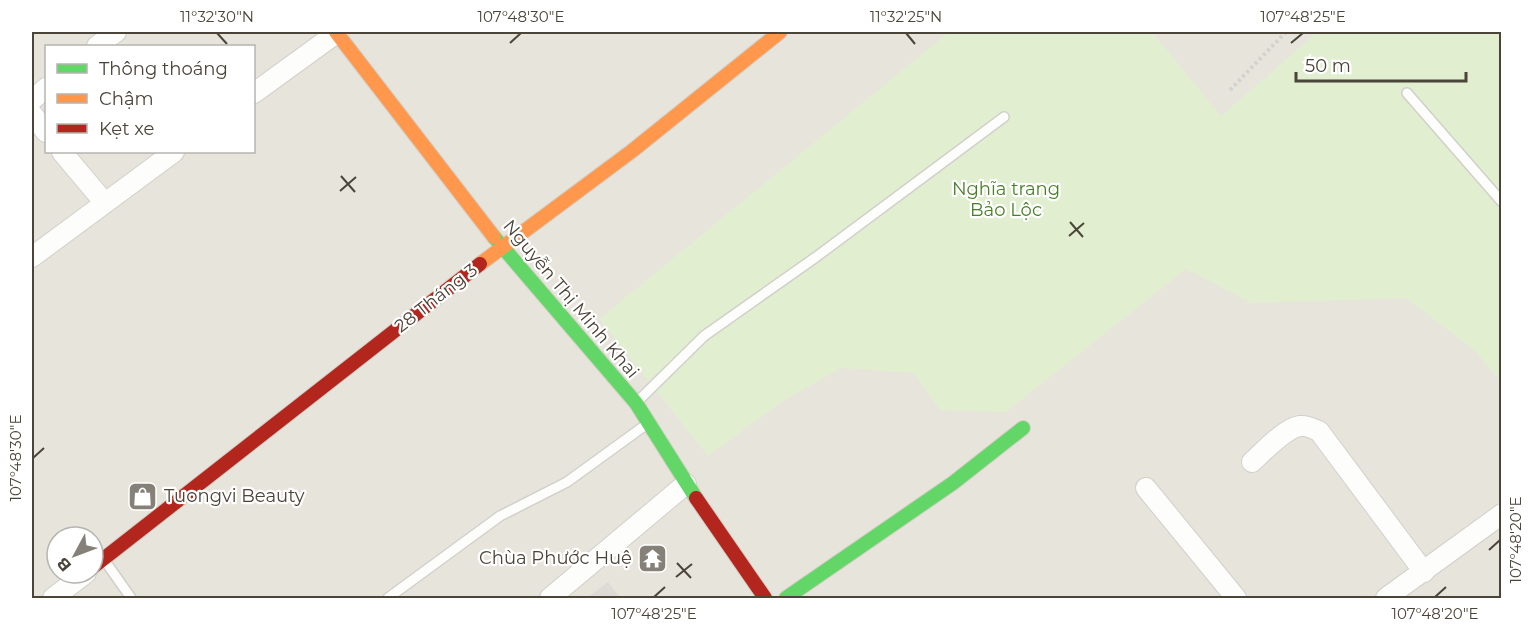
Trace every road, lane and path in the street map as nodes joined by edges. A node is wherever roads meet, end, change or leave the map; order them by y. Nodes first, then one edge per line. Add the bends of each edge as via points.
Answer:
1 (116, 32) edge
2 (337, 32) edge
3 (780, 32) edge
4 (1286, 32) edge
5 (99, 45) edge
6 (45, 89) edge
7 (1230, 90) dead end
8 (255, 92) edge
9 (1407, 93) dead end
10 (32, 100) edge
11 (32, 114) edge
12 (1004, 117) dead end
13 (45, 131) edge
14 (63, 153) edge
15 (173, 153) edge
16 (104, 202) junction
17 (1502, 202) edge
18 (502, 246) junction
19 (32, 257) edge
20 (636, 403) junction
21 (648, 423) junction
22 (1023, 428) dead end
23 (1252, 462) dead end
24 (686, 484) junction
25 (1146, 488) dead end
26 (1502, 514) edge
27 (105, 558) edge
28 (105, 570) edge
29 (1424, 572) junction
30 (70, 585) edge
31 (53, 598) edge
32 (131, 598) edge
33 (388, 598) edge
34 (550, 598) edge
35 (765, 598) edge
36 (786, 598) edge
37 (1236, 598) edge
38 (1386, 598) edge

1 - 5 street
2 - 8 street
2 - 18 street, Nguyễn Thị Minh Khai
3 - 18 street, 28 Tháng 3 via 632,151
4 - 7 path
6 - 10 street
9 - 17 lane
11 - 13 street
12 - 20 lane via 704,336
14 - 16 street
15 - 16 street
16 - 19 street
18 - 20 street, Nguyễn Thị Minh Khai
18 - 27 street, 28 Tháng 3
20 - 21 street, Nguyễn Thị Minh Khai
21 - 24 street, Nguyễn Thị Minh Khai
21 - 33 lane via 567,482 500,516
22 - 36 street via 953,483
23 - 29 street via 1297,426 1319,431
24 - 34 street
24 - 35 street, Nguyễn Thị Minh Khai
25 - 37 street
26 - 29 street
28 - 32 lane
29 - 38 street
30 - 31 street

